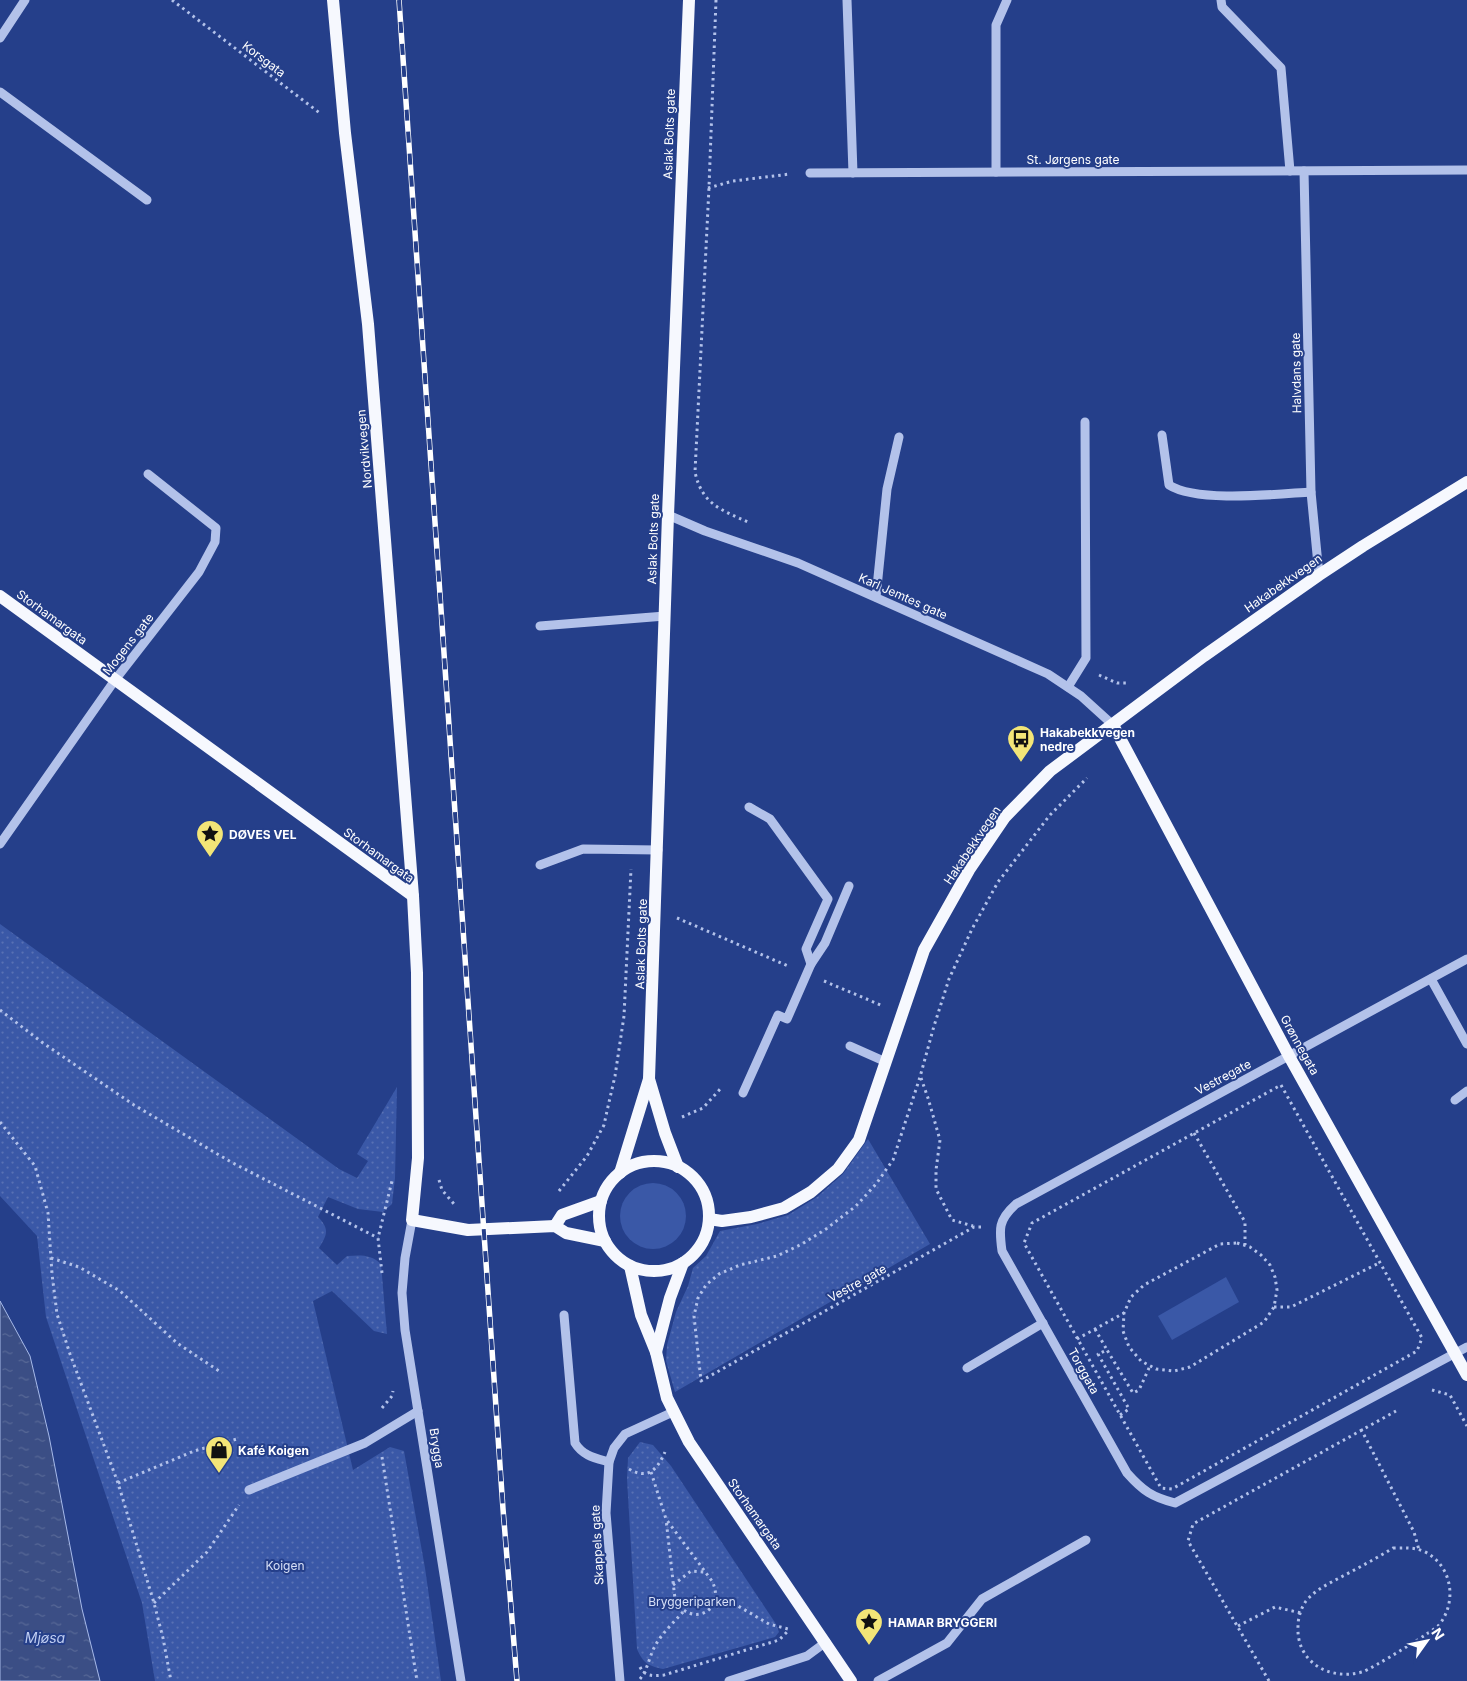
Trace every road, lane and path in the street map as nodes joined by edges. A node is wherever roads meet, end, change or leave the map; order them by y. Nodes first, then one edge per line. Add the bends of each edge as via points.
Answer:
1 (25, 0) edge
2 (172, 0) edge
3 (333, 0) edge
4 (689, 0) edge
5 (716, 0) edge
6 (846, 0) edge
7 (1007, 0) edge
8 (1221, 0) edge
9 (0, 38) edge
10 (0, 92) edge
11 (345, 133) junction
12 (1467, 170) edge
13 (1290, 171) junction
14 (1304, 171) junction
15 (996, 172) junction
16 (810, 173) joint
17 (853, 173) junction
18 (709, 187) junction
19 (681, 195) junction
20 (147, 200) dead end
21 (1085, 422) dead end
22 (1162, 435) dead end
23 (899, 437) dead end
24 (148, 474) dead end
25 (1467, 482) edge
26 (1311, 492) junction
27 (668, 515) junction
28 (756, 526) dead end
29 (1319, 575) junction
30 (0, 596) edge
31 (876, 597) junction
32 (665, 616) junction
33 (540, 626) dead end
34 (1081, 665) junction
35 (115, 680) junction
36 (1133, 681) dead end
37 (1068, 687) junction
38 (1114, 725) junction
39 (749, 807) dead end
40 (0, 844) edge
41 (658, 850) junction
42 (540, 865) dead end
43 (849, 886) dead end
44 (413, 896) junction
45 (656, 909) junction
46 (1467, 959) edge
47 (811, 964) junction
48 (806, 974) junction
49 (1431, 979) junction
50 (883, 1006) dead end
51 (0, 1010) edge
52 (1467, 1044) edge
53 (850, 1046) dead end
54 (1290, 1056) junction
55 (886, 1062) junction
56 (920, 1077) dead end
57 (650, 1079) junction
58 (724, 1085) dead end
59 (1467, 1091) edge
60 (743, 1092) dead end
61 (1455, 1100) dead end
62 (1185, 1111) junction
63 (680, 1118) dead end
64 (0, 1122) edge
65 (1194, 1132) junction
66 (678, 1167) junction
67 (620, 1173) junction
68 (438, 1178) dead end
69 (601, 1201) junction
70 (460, 1208) dead end
71 (709, 1219) junction
72 (412, 1220) junction
73 (555, 1226) junction
74 (1000, 1226) junction
75 (974, 1227) junction
76 (1029, 1231) junction
77 (605, 1241) junction
78 (1245, 1245) junction
79 (51, 1258) junction
80 (683, 1263) junction
81 (1380, 1263) junction
82 (630, 1266) junction
83 (382, 1275) dead end
84 (1274, 1307) junction
85 (1124, 1313) junction
86 (564, 1315) dead end
87 (1043, 1323) junction
88 (1096, 1329) junction
89 (1077, 1338) junction
90 (1467, 1347) edge
91 (1107, 1350) junction
92 (656, 1352) junction
93 (1455, 1354) junction
94 (1150, 1366) junction
95 (967, 1368) dead end
96 (222, 1373) dead end
97 (1467, 1375) edge
98 (701, 1381) dead end
99 (393, 1386) dead end
100 (1342, 1393) junction
101 (1425, 1394) dead end
102 (1401, 1408) dead end
103 (1350, 1410) junction
104 (418, 1411) junction
105 (673, 1412) junction
106 (1120, 1415) junction
107 (1467, 1426) edge
108 (1361, 1430) junction
109 (378, 1435) junction
110 (237, 1438) dead end
111 (665, 1452) dead end
112 (609, 1462) junction
113 (651, 1472) junction
114 (118, 1483) junction
115 (249, 1490) joint
116 (666, 1518) junction
117 (1086, 1540) dead end
118 (1419, 1550) junction
119 (704, 1572) junction
120 (673, 1585) junction
121 (716, 1598) junction
122 (154, 1603) junction
123 (684, 1611) junction
124 (1300, 1613) junction
125 (1238, 1626) junction
126 (826, 1642) junction
127 (638, 1662) dead end
128 (645, 1673) junction
129 (171, 1681) edge
130 (417, 1681) edge
131 (461, 1681) edge
132 (620, 1681) edge
133 (639, 1681) edge
134 (729, 1681) edge
135 (852, 1681) edge
136 (878, 1681) edge
137 (1269, 1681) edge

1 - 9 street
2 - 11 path, Korsgata
3 - 11 main road, Nordvikvegen
4 - 19 main road, Aslak Bolts gate
5 - 18 path
6 - 17 street
7 - 15 street via 996,25
8 - 13 street via 1222,7 1280,68
10 - 20 street
11 - 44 main road, Nordvikvegen via 368,324
12 - 14 street, St. Jørgens gate
13 - 14 street, St. Jørgens gate
13 - 15 street, St. Jørgens gate
14 - 26 street, Halvdans gate
15 - 17 street, St. Jørgens gate
16 - 17 street, St. Jørgens gate
16 - 18 path via 750,178
18 - 19 path
18 - 28 path via 695,472 698,485 715,507
19 - 27 main road, Aslak Bolts gate
21 - 34 street via 1086,658
22 - 26 street via 1169,485 1178,490 1242,496
23 - 31 street via 887,489
24 - 35 street, Mogens gate via 216,528 215,542 199,572
25 - 29 main road, Hakabekkvegen
26 - 29 street, Halvdans gate
27 - 31 street, Karl Jemtes gate via 798,563
27 - 32 main road, Aslak Bolts gate
29 - 38 main road, Hakabekkvegen via 1204,656
30 - 35 main road, Storhamargata
31 - 37 street, Karl Jemtes gate via 1048,674
32 - 33 street
32 - 41 main road, Aslak Bolts gate
34 - 36 path via 1117,683
34 - 37 street
35 - 40 street, Mogens gate
35 - 44 main road, Storhamargata
37 - 38 street, Karl Jemtes gate
38 - 54 main road, Grønnegata
38 - 55 main road, Hakabekkvegen via 1050,771 1005,817 974,862 924,950
39 - 47 street via 770,819 828,899 806,949
41 - 42 street via 583,849
41 - 45 main road, Aslak Bolts gate
43 - 47 street via 825,943
44 - 72 main road, Storhamargata via 418,1158
45 - 48 path
45 - 57 main road, Aslak Bolts gate
46 - 49 street, Vestregate
47 - 48 street
48 - 50 path
48 - 60 street via 787,1019 778,1015
49 - 52 street
49 - 54 street, Vestregate
51 - 83 path via 134,1105 231,1162 378,1238
53 - 55 street
54 - 62 street, Vestregate
54 - 93 main road, Grønnegata
55 - 71 main road, Hakabekkvegen via 859,1140 838,1169 811,1192 784,1208 751,1217 722,1221
56 - 75 path via 940,1140 936,1189 952,1220
57 - 66 main road, Aslak Bolts gate
57 - 67 main road, Aslak Bolts gate
58 - 63 path via 703,1108
59 - 61 street
62 - 65 path
62 - 74 street, Vestregate via 1016,1204 1005,1213
64 - 79 path via 35,1166 48,1213
65 - 76 path via 1032,1223
65 - 78 path via 1245,1222
65 - 81 path via 1281,1085
66 - 67 main road via 666,1162 645,1162
66 - 71 main road via 694,1178 701,1189
67 - 69 main road via 606,1188
68 - 70 path via 442,1190
69 - 73 main road via 562,1215
69 - 77 main road via 599,1221
71 - 80 main road via 701,1244
72 - 73 main road via 468,1230
72 - 104 street, Brygga via 402,1293
73 - 77 main road via 566,1233
74 - 75 path, Vestre gate
74 - 76 path, Vestre gate
74 - 87 street, Torggata via 1002,1251
75 - 98 path, Vestre gate
76 - 89 path via 1024,1243
77 - 82 main road via 613,1253
78 - 84 path via 1270,1264 1277,1290
78 - 85 path via 1220,1244 1144,1285 1131,1297
79 - 96 path via 79,1266 120,1292 178,1343
79 - 114 path via 57,1314
80 - 82 main road via 657,1271
80 - 92 main road, Storhamargata
81 - 84 path via 1292,1306
81 - 100 path via 1422,1338 1417,1351
82 - 92 main road, Storhamargata via 641,1315
84 - 94 path via 1264,1322 1190,1367 1174,1371
85 - 88 path
85 - 94 path via 1123,1331 1129,1348 1140,1361
86 - 112 street via 574,1443 589,1457
87 - 95 street
87 - 103 street, Torggata via 1127,1473 1142,1490 1157,1499 1176,1504
88 - 89 path
88 - 91 path
89 - 106 path
90 - 93 street
91 - 94 path via 1132,1394 1139,1390
91 - 106 path via 1098,1354 1129,1409
92 - 105 main road, Storhamargata
93 - 97 main road, Grønnegata
93 - 103 street
99 - 109 path via 392,1396 377,1413
100 - 103 path
100 - 106 path via 1172,1489 1160,1488
101 - 107 path via 1433,1390 1450,1395
102 - 108 path
103 - 108 path
104 - 109 street
104 - 131 street, Brygga
105 - 112 street, Skappels gate via 625,1434 614,1448
105 - 126 main road, Storhamargata via 689,1442
108 - 118 path via 1414,1532
108 - 125 path via 1193,1524 1188,1541
109 - 115 street
109 - 130 path
110 - 114 path via 194,1451
111 - 113 path via 660,1464
112 - 113 path via 636,1473
112 - 132 street, Skappels gate via 606,1513
113 - 116 path
114 - 122 path
115 - 122 path via 207,1552
116 - 119 path
116 - 120 path
117 - 136 street via 982,1599 947,1643
118 - 124 path via 1393,1548 1318,1590 1305,1602
118 - 124 path via 1436,1559 1444,1570 1451,1595 1448,1612 1438,1627 1364,1672 1348,1676 1330,1674 1315,1666 1303,1652 1297,1636
119 - 120 path via 691,1571
119 - 121 path via 716,1589
120 - 123 path via 675,1600
121 - 123 path via 706,1612 696,1615
121 - 128 path via 788,1630 779,1640 664,1675
122 - 129 path
123 - 128 path via 655,1646
124 - 125 path via 1275,1608
125 - 137 path
126 - 134 street via 807,1656
126 - 135 main road, Storhamargata
127 - 128 path
128 - 133 path

